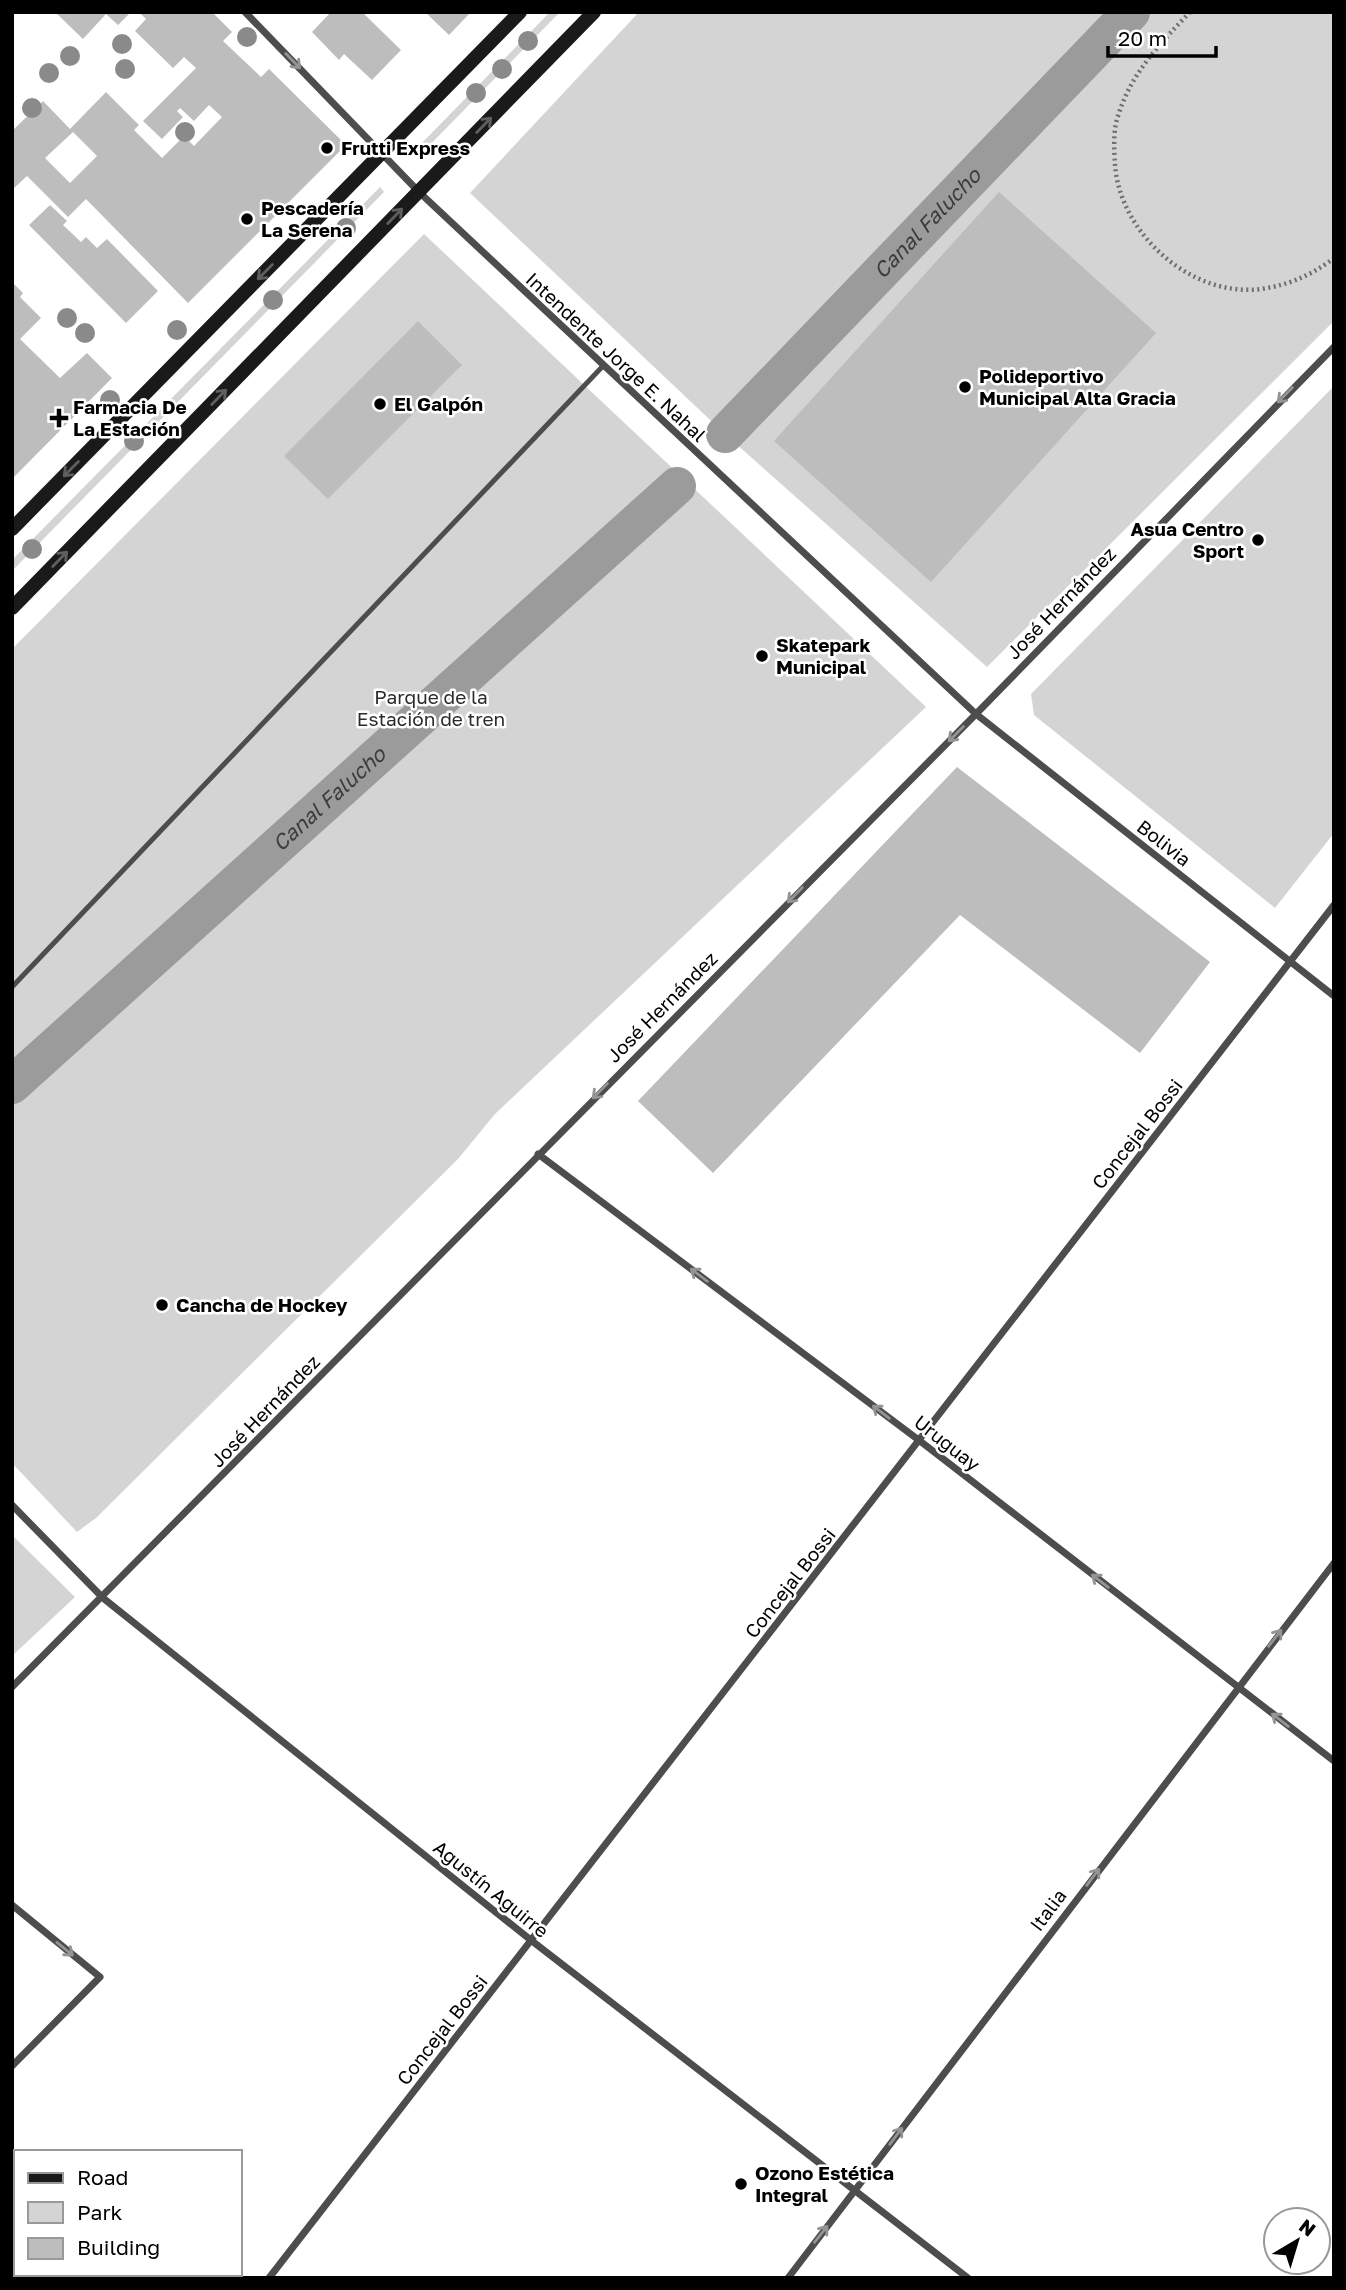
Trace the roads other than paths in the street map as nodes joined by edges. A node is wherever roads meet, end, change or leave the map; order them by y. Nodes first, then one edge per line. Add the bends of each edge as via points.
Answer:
1 (245, 12) edge
2 (520, 12) edge
3 (594, 12) edge
4 (382, 154) junction
5 (419, 192) junction
6 (1334, 347) edge
7 (602, 367) junction
8 (12, 529) edge
9 (12, 608) edge
10 (976, 714) junction
11 (1334, 905) edge
12 (1289, 961) junction
13 (12, 987) edge
14 (1334, 996) edge
15 (538, 1154) junction
16 (920, 1441) junction
17 (12, 1505) edge
18 (1334, 1563) edge
19 (103, 1598) junction
20 (12, 1687) edge
21 (1237, 1687) junction
22 (1334, 1761) edge
23 (12, 1906) edge
24 (531, 1941) junction
25 (12, 2066) edge
26 (855, 2191) junction
27 (269, 2278) edge
28 (788, 2278) edge
29 (968, 2278) edge

1 -> 4 street, Intendente Jorge E. Nahal
2 - 4 main road
5 -> 3 main road
4 - 5 street, Intendente Jorge E. Nahal
4 -> 8 main road
5 - 7 street, Intendente Jorge E. Nahal
9 -> 5 main road
6 -> 10 street, José Hernández
7 - 10 street, Intendente Jorge E. Nahal
7 - 13 lane
10 - 12 street, Bolivia
10 -> 15 street, José Hernández
11 - 12 street, Concejal Bossi
12 - 14 street, Bolivia
12 - 16 street, Concejal Bossi
16 -> 15 street, Uruguay
15 - 19 street, José Hernández
21 -> 16 street, Uruguay
16 - 24 street, Concejal Bossi
17 - 19 street, Agustín Aguirre
21 -> 18 street, Italia
19 - 20 street, José Hernández
19 - 24 street, Agustín Aguirre
22 -> 21 street, Uruguay
26 -> 21 street, Italia
23 -> 25 street via 100,1977
24 - 26 street, Agustín Aguirre
24 - 27 street, Concejal Bossi
28 -> 26 street, Italia
26 - 29 street, Agustín Aguirre

